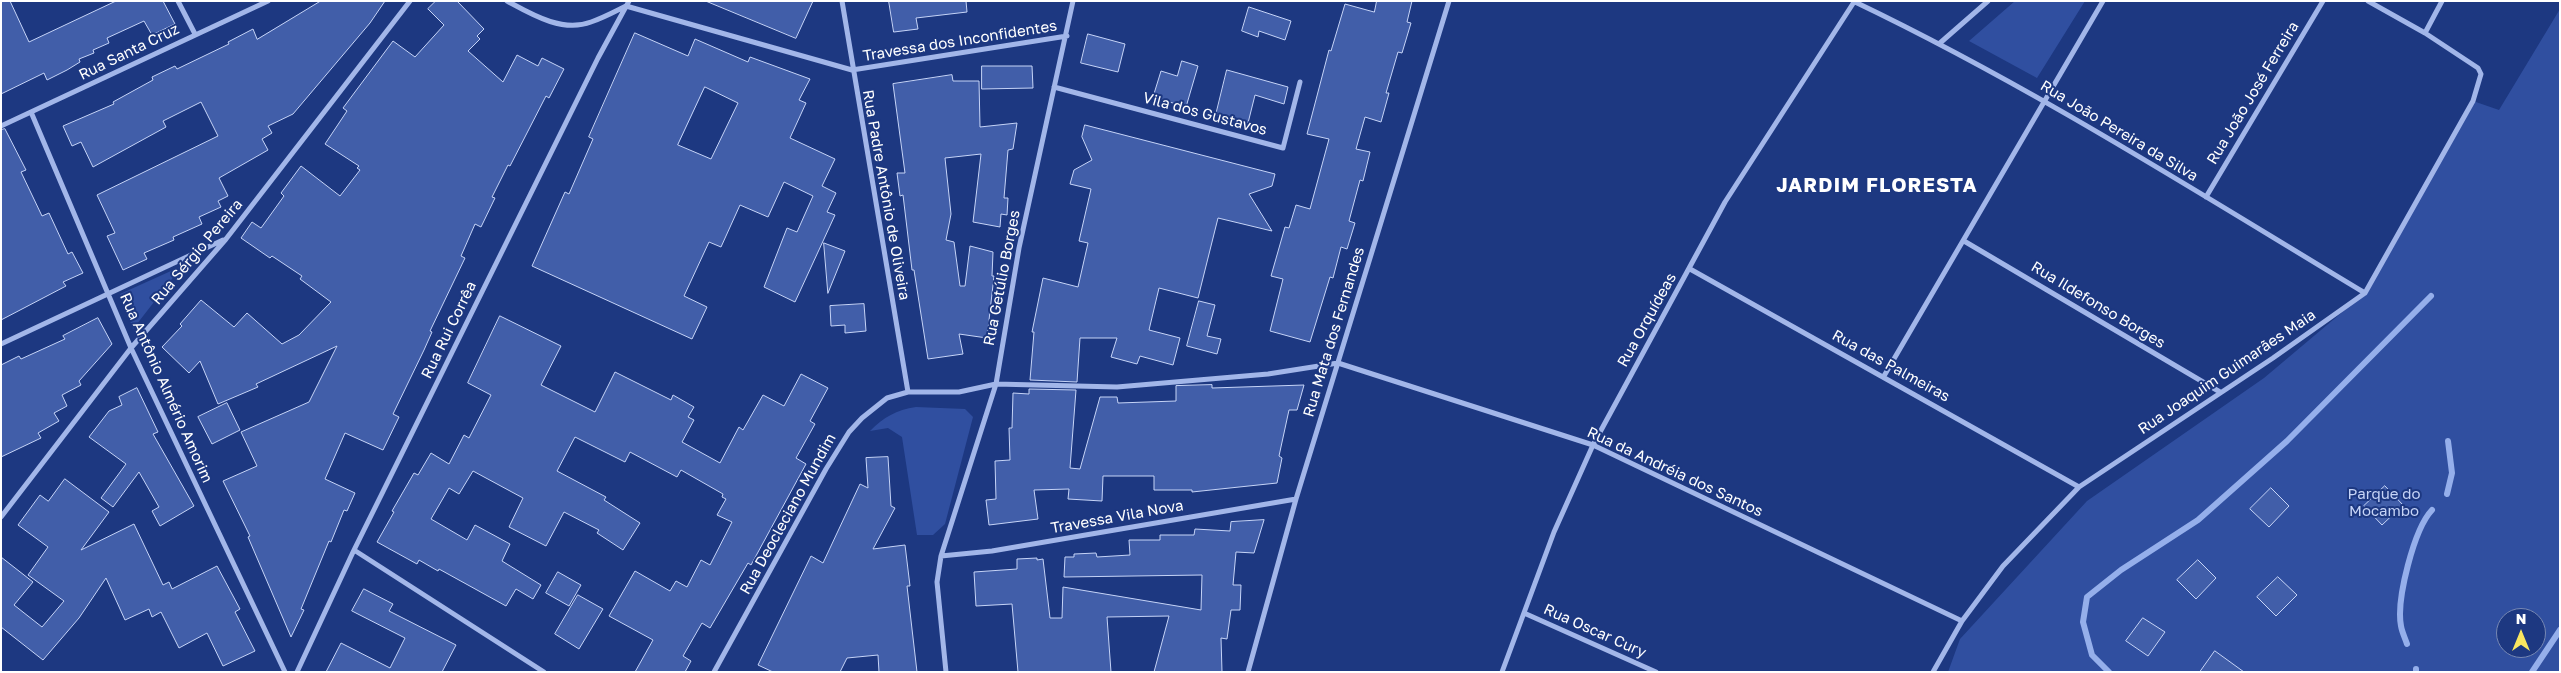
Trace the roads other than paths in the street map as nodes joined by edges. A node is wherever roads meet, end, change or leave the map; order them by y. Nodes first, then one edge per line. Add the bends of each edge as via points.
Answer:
1 (178, 1) edge
2 (268, 1) edge
3 (410, 1) edge
4 (507, 1) edge
5 (842, 1) edge
6 (1073, 1) edge
7 (1449, 1) edge
8 (1988, 1) edge
9 (2103, 1) edge
10 (2322, 1) edge
11 (2368, 1) edge
12 (2442, 1) edge
13 (1854, 2) edge
14 (627, 4) edge
15 (2425, 33) junction
16 (194, 34) junction
17 (1067, 36) junction
18 (1940, 43) junction
19 (852, 70) junction
20 (1300, 82) dead end
21 (1054, 87) junction
22 (2046, 101) junction
23 (31, 112) junction
24 (1, 126) edge
25 (2206, 197) junction
26 (226, 239) junction
27 (1964, 241) junction
28 (1690, 269) junction
29 (110, 293) junction
30 (2365, 293) junction
31 (1, 344) edge
32 (132, 348) junction
33 (1338, 363) junction
34 (1884, 376) junction
35 (996, 384) junction
36 (908, 392) junction
37 (2220, 392) junction
38 (1592, 445) junction
39 (2079, 487) junction
40 (1296, 499) junction
41 (1, 517) edge
42 (354, 550) junction
43 (941, 556) junction
44 (1524, 613) junction
45 (1962, 621) junction
46 (284, 672) edge
47 (297, 672) edge
48 (544, 672) edge
49 (714, 672) edge
50 (946, 672) edge
51 (1248, 672) edge
52 (1502, 672) edge
53 (1656, 672) edge
54 (1933, 672) edge

1 - 16 street
2 - 16 street, Rua Santa Cruz
3 - 26 street, Rua Sérgio Pereira
4 - 14 street via 537,18 563,25 589,23
5 - 19 street, Rua Padre Antônio de Oliveira
6 - 17 street, Rua Getúlio Borges
7 - 33 street, Rua Mata dos Fernandes
8 - 18 street
9 - 22 street
10 - 25 street, Rua João José Ferreira
11 - 15 street
12 - 15 street
13 - 18 street, Rua João Pereira da Silva
13 - 28 street, Rua Orquídeas via 1725,202
14 - 19 street, Travessa dos Inconfidentes
14 - 42 street, Rua Rui Corrêa
15 - 30 street, Rua Joaquim Guimarães Maia via 2482,74 2473,101
16 - 23 street, Rua Santa Cruz
17 - 19 street, Travessa dos Inconfidentes
17 - 21 street, Rua Getúlio Borges
18 - 22 street, Rua João Pereira da Silva
19 - 36 street, Rua Padre Antônio de Oliveira
20 - 21 street, Vila dos Gustavos via 1283,148
21 - 35 street, Rua Getúlio Borges via 1019,248
22 - 25 street, Rua João Pereira da Silva
22 - 27 street
23 - 24 street, Rua Santa Cruz
23 - 29 street, Rua Antônio Almério Amorim
25 - 30 street, Rua João Pereira da Silva
26 - 29 street
26 - 32 street, Rua Sérgio Pereira
27 - 34 street
27 - 37 street, Rua Ildefonso Borges
28 - 34 street, Rua das Palmeiras
28 - 38 street, Rua Orquídeas
29 - 31 street
29 - 32 street, Rua Antônio Almério Amorim
30 - 37 street, Rua Joaquim Guimarães Maia
32 - 41 street, Rua Sérgio Pereira
32 - 46 street, Rua Antônio Almério Amorim
33 - 35 street, Rua Deocleciano Mundim via 1268,374 1117,387
33 - 38 street, Rua da Andréia dos Santos
33 - 40 street, Rua Mata dos Fernandes
34 - 39 street, Rua das Palmeiras
35 - 36 street, Rua Deocleciano Mundim via 959,392
35 - 43 street, Rua Getúlio Borges
36 - 49 street, Rua Deocleciano Mundim via 887,398 849,432
37 - 39 street, Rua Joaquim Guimarães Maia
38 - 44 street, Rua Orquídeas via 1554,532
38 - 45 street, Rua da Andréia dos Santos
39 - 45 street, Rua Joaquim Guimarães Maia via 2003,566
40 - 43 street, Travessa Vila Nova via 992,551
40 - 51 street, Rua Mata dos Fernandes
42 - 47 street, Rua Rui Corrêa
42 - 48 street
43 - 50 street via 937,582
44 - 52 street, Rua Orquídeas
44 - 53 street, Rua Oscar Cury
45 - 54 street, Rua Joaquim Guimarães Maia

